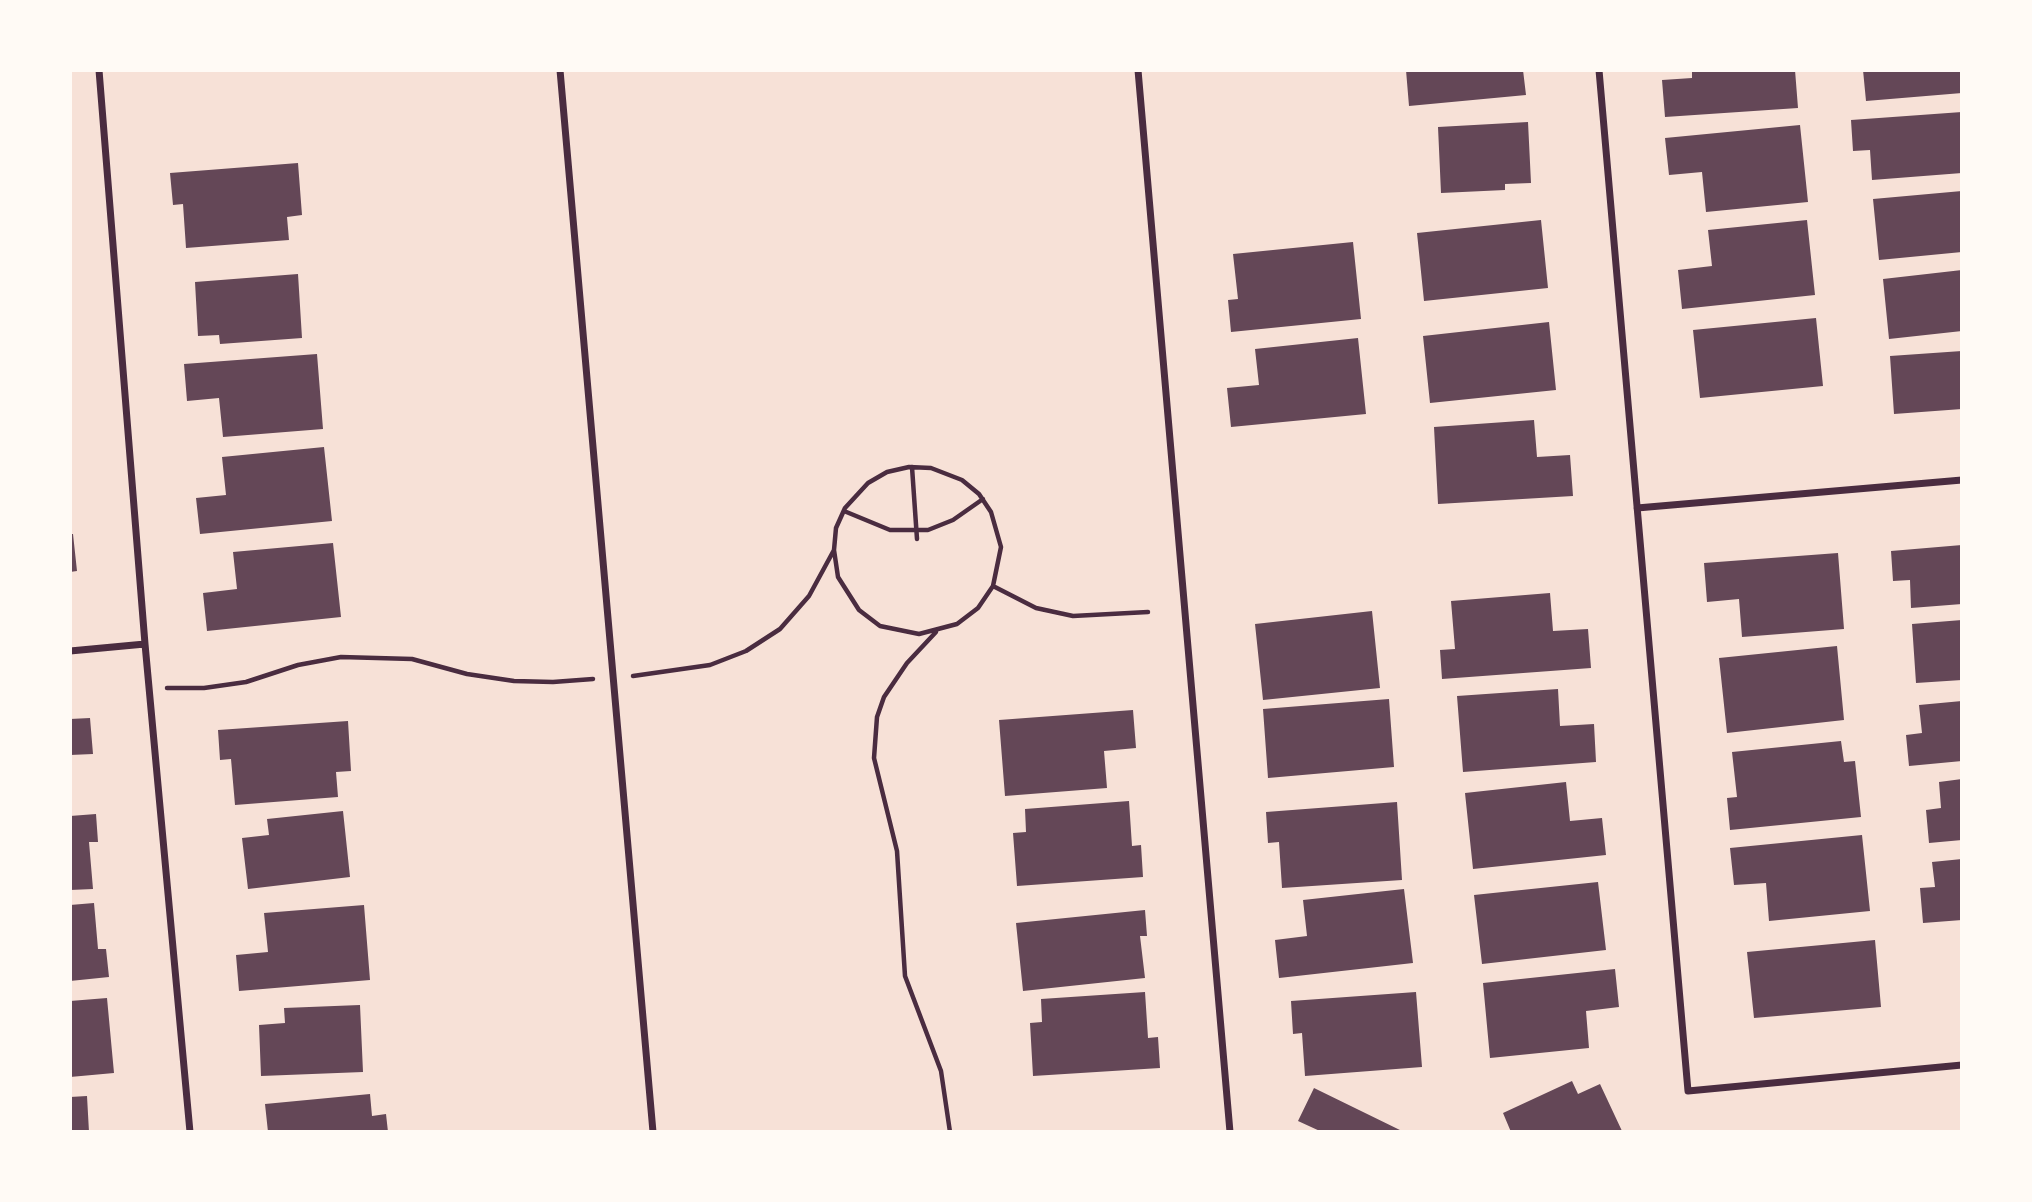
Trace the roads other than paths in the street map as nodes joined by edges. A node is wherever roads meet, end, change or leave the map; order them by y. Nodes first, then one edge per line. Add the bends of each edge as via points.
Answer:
1 (99, 70) edge
2 (560, 70) edge
3 (1138, 70) edge
4 (1599, 70) edge
5 (1962, 480) edge
6 (1637, 508) junction
7 (145, 644) junction
8 (70, 651) edge
9 (1962, 1065) edge
10 (190, 1132) edge
11 (653, 1132) edge
12 (1230, 1132) edge

1 - 7 street
2 - 11 street
3 - 12 street
4 - 6 street
5 - 6 street
6 - 9 street via 1688,1091
7 - 8 street
7 - 10 street

